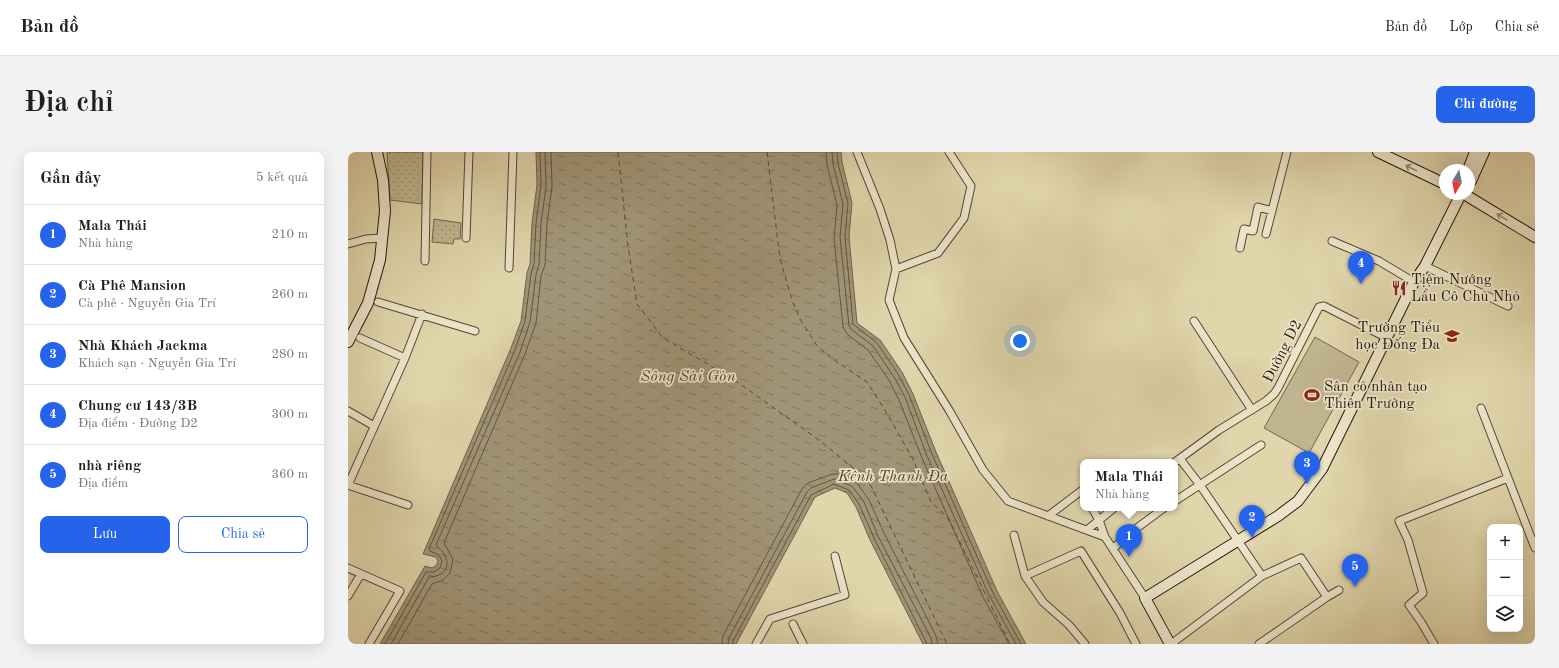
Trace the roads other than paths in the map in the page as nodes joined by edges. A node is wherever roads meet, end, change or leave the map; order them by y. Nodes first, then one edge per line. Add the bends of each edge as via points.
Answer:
1 (377, 152) edge
2 (427, 152) edge
3 (469, 152) edge
4 (513, 152) edge
5 (857, 152) edge
6 (949, 152) edge
7 (1287, 152) edge
8 (1378, 152) edge
9 (1475, 152) edge
10 (1484, 152) edge
11 (1470, 164) edge
12 (1475, 172) edge
13 (1439, 181) edge
14 (1458, 200) edge
15 (1474, 200) edge
16 (1272, 211) junction
17 (1266, 234) dead end
18 (1535, 237) edge
19 (383, 238) junction
20 (466, 238) dead end
21 (1332, 240) dead end
22 (348, 244) edge
23 (1240, 248) dead end
24 (425, 261) dead end
25 (1425, 266) junction
26 (509, 268) dead end
27 (896, 269) junction
28 (1414, 282) junction
29 (373, 302) junction
30 (1508, 306) dead end
31 (422, 314) junction
32 (1194, 321) dead end
33 (475, 331) dead end
34 (360, 338) dead end
35 (1387, 338) junction
36 (348, 342) edge
37 (405, 358) junction
38 (1481, 408) dead end
39 (1252, 410) junction
40 (348, 411) edge
41 (374, 426) junction
42 (1261, 445) dead end
43 (1178, 460) edge
44 (1508, 478) junction
45 (348, 485) edge
46 (1200, 485) junction
47 (1080, 492) edge
48 (1178, 499) edge
49 (408, 505) dead end
50 (1094, 511) edge
51 (1110, 511) edge
52 (1160, 511) edge
53 (1048, 516) junction
54 (1099, 520) junction
55 (1531, 528) edge
56 (1087, 530) junction
57 (1014, 535) dead end
58 (1105, 537) junction
59 (1238, 540) junction
60 (1535, 548) edge
61 (1113, 549) junction
62 (835, 556) dead end
63 (348, 568) edge
64 (361, 574) junction
65 (1025, 576) junction
66 (1262, 576) junction
67 (1339, 590) dead end
68 (348, 596) edge
69 (1327, 597) junction
70 (1145, 598) junction
71 (793, 624) dead end
72 (369, 644) edge
73 (756, 644) edge
74 (803, 644) edge
75 (1085, 644) edge
76 (1136, 644) edge
77 (1170, 644) edge
78 (1259, 644) edge
79 (1434, 644) edge

1 - 19 street via 383,180
2 - 24 street
3 - 20 street
4 - 26 street
5 - 27 street via 890,240
6 - 27 street via 971,186 964,218 938,254
7 - 16 street
13 -> 8 street
9 - 11 street
10 - 12 street
14 - 25 street
18 -> 15 street
16 - 17 street
16 - 23 street via 1258,207 1253,231 1244,229
19 - 22 street
19 - 29 street
21 - 28 street via 1378,261
25 - 28 street
25 - 30 street
27 - 53 street via 889,300 904,338 984,470 1008,501
28 - 35 street
29 - 31 street
29 - 36 street
31 - 33 street
31 - 37 street
32 - 39 street
34 - 37 street
35 - 39 street, Đường D2 via 1324,306 1319,307 1274,394
35 - 59 street via 1322,469 1298,501
37 - 41 street
38 - 44 street
39 - 43 street, Đường D2
40 - 41 street
41 - 45 street
42 - 46 street
43 - 46 street
44 - 55 street
44 - 79 street via 1400,521 1423,593 1409,606
45 - 49 street
46 - 48 street
46 - 59 street
47 - 53 street
50 - 54 street
51 - 54 street
52 - 61 street
53 - 56 street
54 - 56 street
54 - 58 street
55 - 60 street
56 - 58 street
57 - 65 street
58 - 61 street
59 - 66 street
59 - 70 street
61 - 70 street
62 - 73 street via 845,594 770,619
63 - 64 street
64 - 68 street
64 - 72 street via 400,591
65 - 75 street via 1043,602 1069,625
65 - 76 street via 1081,551 1120,613
66 - 69 street via 1301,558
66 - 77 street
67 - 69 street
69 - 78 street
70 - 77 street
71 - 74 street

